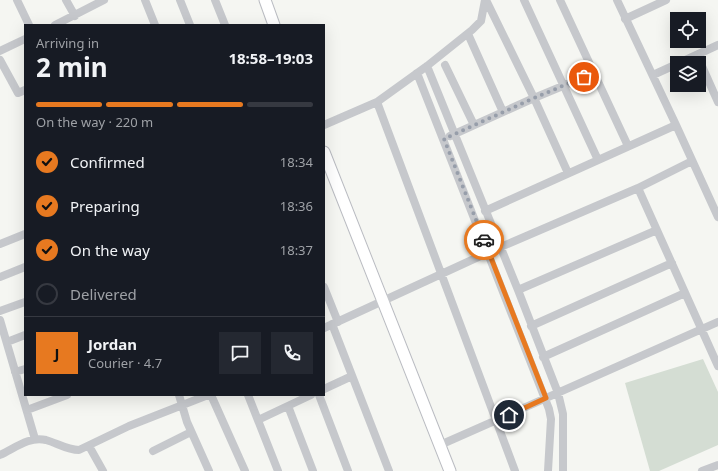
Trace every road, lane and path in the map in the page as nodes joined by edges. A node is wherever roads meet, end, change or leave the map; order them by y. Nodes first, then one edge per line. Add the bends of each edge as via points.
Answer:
1 (16, 0) edge
2 (66, 0) edge
3 (104, 0) edge
4 (145, 0) edge
5 (180, 0) edge
6 (215, 0) edge
7 (265, 0) edge
8 (486, 0) edge
9 (524, 0) edge
10 (560, 0) edge
11 (617, 0) edge
12 (666, 0) edge
13 (75, 16) junction
14 (625, 19) junction
15 (28, 24) edge
16 (57, 24) edge
17 (155, 24) edge
18 (190, 24) edge
19 (226, 24) edge
20 (274, 24) edge
21 (468, 34) junction
22 (24, 39) edge
23 (718, 45) edge
24 (0, 51) edge
25 (696, 55) joint
26 (0, 60) edge
27 (445, 64) dead end
28 (427, 66) junction
29 (670, 67) edge
30 (417, 73) junction
31 (594, 73) junction
32 (653, 75) junction
33 (564, 86) junction
34 (24, 90) edge
35 (534, 98) junction
36 (377, 102) junction
37 (718, 102) edge
38 (503, 112) junction
39 (474, 124) junction
40 (325, 125) edge
41 (676, 125) junction
42 (454, 134) junction
43 (444, 139) junction
44 (628, 146) junction
45 (325, 155) edge
46 (598, 160) junction
47 (692, 160) junction
48 (568, 173) junction
49 (638, 188) junction
50 (485, 211) junction
51 (718, 218) edge
52 (657, 230) junction
53 (24, 234) edge
54 (0, 244) edge
55 (500, 248) junction
56 (489, 252) junction
57 (672, 263) junction
58 (24, 267) edge
59 (441, 274) junction
60 (0, 276) edge
61 (518, 290) junction
62 (325, 292) edge
63 (685, 293) junction
64 (24, 302) edge
65 (383, 302) junction
66 (0, 311) edge
67 (0, 320) edge
68 (718, 322) edge
69 (331, 325) edge
70 (531, 326) junction
71 (701, 329) junction
72 (24, 335) edge
73 (7, 342) junction
74 (543, 357) junction
75 (718, 366) edge
76 (24, 369) edge
77 (16, 372) junction
78 (352, 376) junction
79 (325, 389) edge
80 (558, 393) junction
81 (64, 396) edge
82 (179, 396) edge
83 (205, 396) edge
84 (211, 396) edge
85 (248, 396) edge
86 (309, 396) edge
87 (319, 396) edge
88 (546, 398) junction
89 (181, 405) junction
90 (288, 406) junction
91 (27, 410) junction
92 (258, 420) junction
93 (496, 421) junction
94 (191, 432) junction
95 (36, 439) junction
96 (440, 445) junction
97 (89, 446) junction
98 (153, 451) dead end
99 (0, 455) edge
100 (718, 464) edge
101 (103, 471) edge
102 (209, 471) edge
103 (244, 471) edge
104 (278, 471) edge
105 (314, 471) edge
106 (348, 471) edge
107 (389, 471) edge
108 (450, 471) edge
109 (515, 471) edge
110 (548, 471) edge
111 (563, 471) edge
112 (702, 471) edge

1 - 15 street
2 - 13 street
3 - 13 street
4 - 17 street
5 - 18 street
6 - 19 street
7 - 20 street
8 - 21 street via 481,21
8 - 35 street
9 - 33 street
10 - 31 street
11 - 14 street
12 - 14 street
13 - 16 street
14 - 32 street
21 - 28 street
21 - 38 street
22 - 24 street
23 - 25 street
25 - 37 street
26 - 34 street via 18,93
27 - 39 street
28 - 30 street
28 - 42 street
29 - 32 street
30 - 36 street
30 - 43 street
31 - 33 street
31 - 44 street
32 - 41 street
33 - 35 street
33 - 46 street
35 - 38 street
35 - 48 street
36 - 40 street
36 - 59 street
38 - 39 street
39 - 42 street
41 - 44 street
41 - 47 street
42 - 43 street
42 - 50 street
43 - 56 street
44 - 46 street
45 - 65 street
46 - 48 street
47 - 49 street
47 - 51 street
48 - 50 street
49 - 52 street
49 - 55 street
50 - 55 street
52 - 57 street
52 - 61 street
53 - 54 street
55 - 56 street
55 - 61 street
56 - 59 street
56 - 88 street
57 - 63 street
57 - 70 street
58 - 60 street
59 - 65 street
59 - 93 street
61 - 70 street
62 - 69 street
63 - 71 street
63 - 74 street
64 - 66 street
65 - 69 street
65 - 96 street
67 - 73 street
68 - 71 street
69 - 78 street
70 - 74 street
71 - 75 street
71 - 80 street
72 - 73 street
73 - 77 street
74 - 80 street
76 - 77 street
77 - 91 street
78 - 79 street
78 - 107 street
80 - 88 street
80 - 111 street via 563,414
81 - 91 street
82 - 89 street
83 - 89 street
84 - 103 street
85 - 92 street
86 - 90 street
87 - 106 street
88 - 93 street
88 - 110 street via 551,419
89 - 94 street
89 - 97 street
90 - 92 street
90 - 105 street
91 - 95 street
92 - 104 street
93 - 96 street
93 - 109 street
94 - 98 street
94 - 102 street
95 - 97 street via 73,450
95 - 99 street
96 - 108 street
97 - 101 street
100 - 112 street

